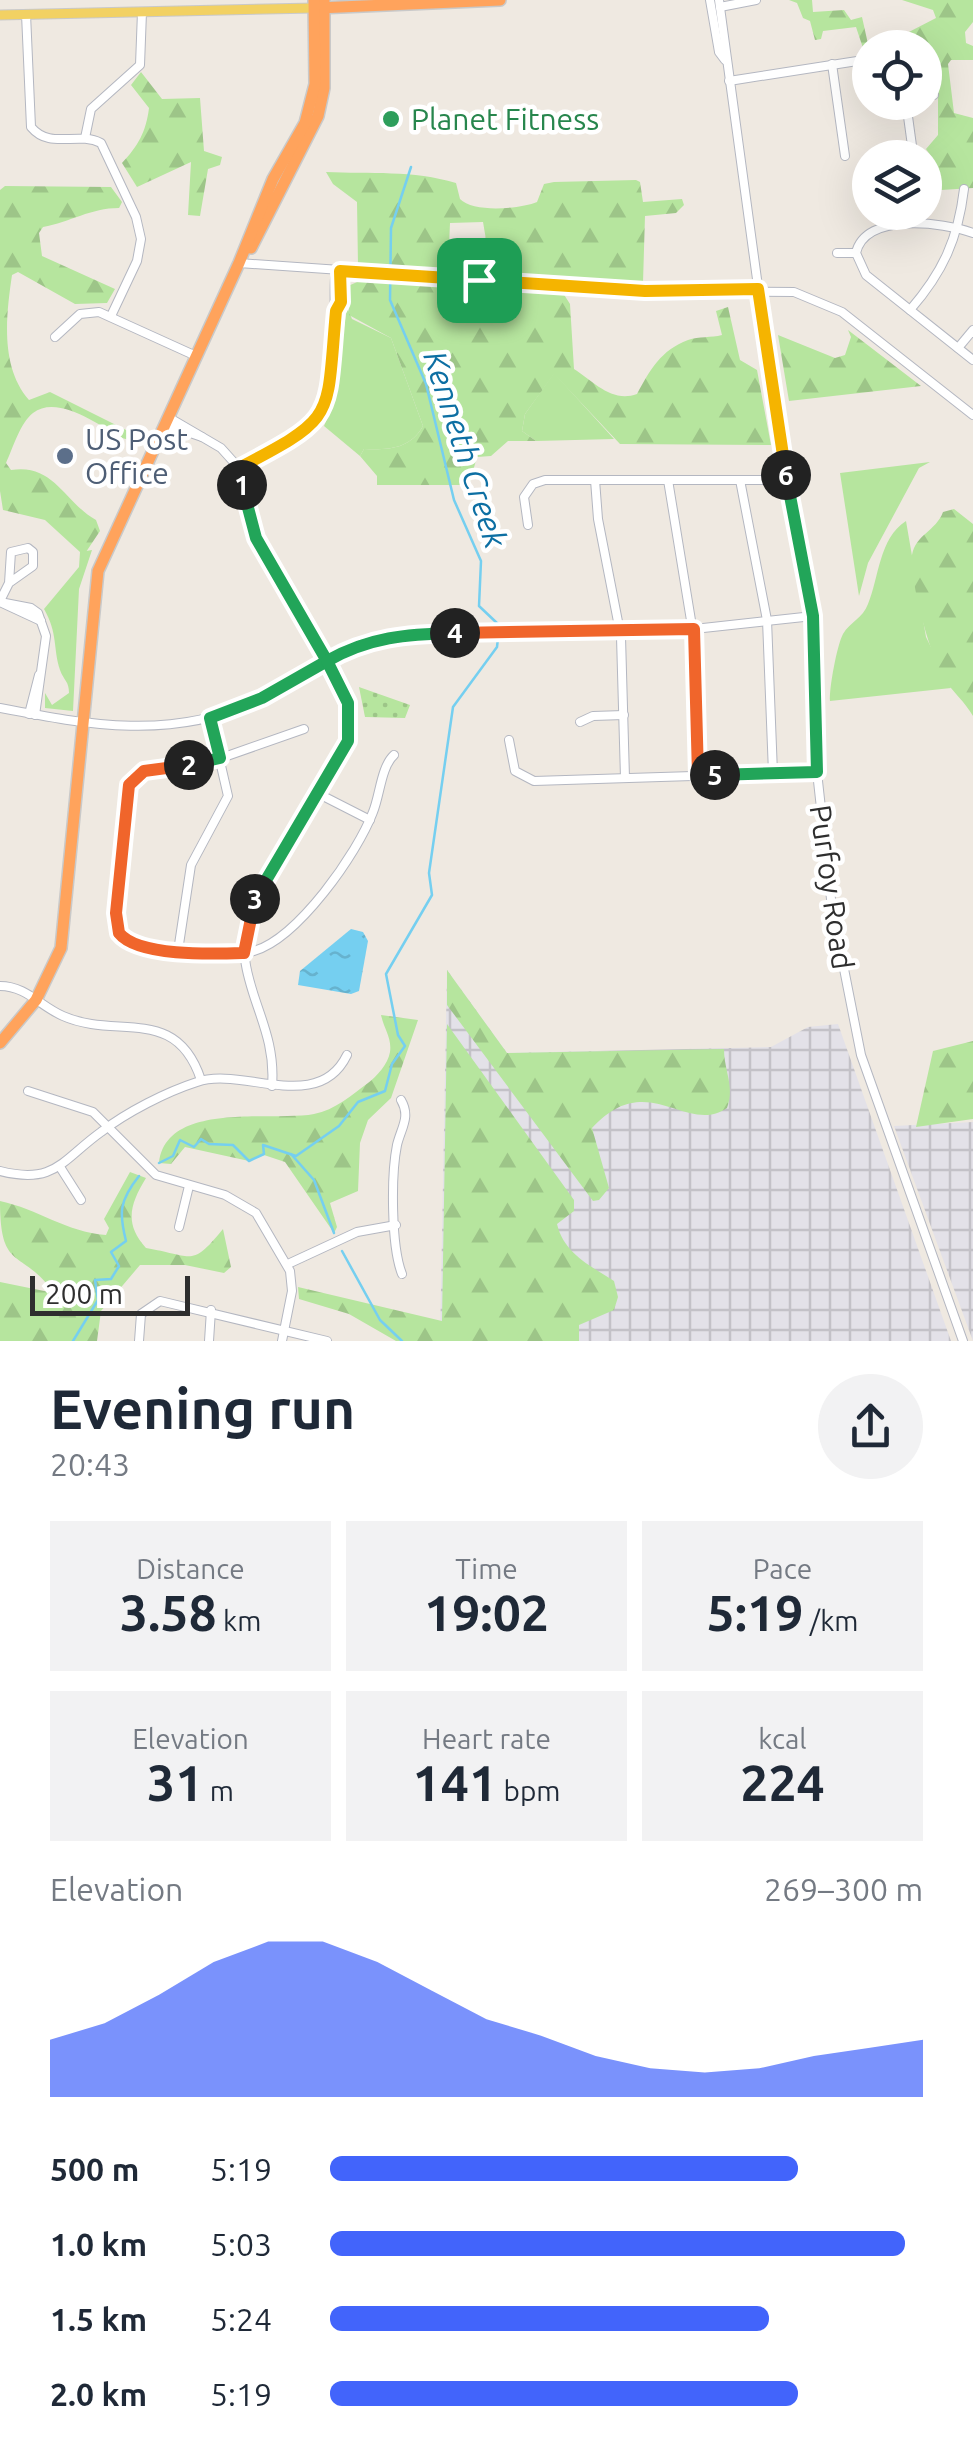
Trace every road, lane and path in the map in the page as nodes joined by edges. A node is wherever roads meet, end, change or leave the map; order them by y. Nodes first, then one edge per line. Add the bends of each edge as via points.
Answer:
1 (500, 0) edge
2 (710, 0) edge
3 (756, 0) edge
4 (319, 4) edge
5 (719, 4) edge
6 (142, 12) junction
7 (26, 14) junction
8 (0, 15) edge
9 (725, 60) junction
10 (852, 61) edge
11 (832, 64) junction
12 (728, 81) junction
13 (305, 123) junction
14 (85, 138) junction
15 (304, 146) junction
16 (846, 156) dead end
17 (964, 190) dead end
18 (959, 228) junction
19 (973, 233) edge
20 (837, 253) dead end
21 (856, 253) junction
22 (239, 264) junction
23 (340, 271) junction
24 (758, 289) junction
25 (910, 310) junction
26 (111, 316) junction
27 (973, 330) edge
28 (55, 337) dead end
29 (958, 348) junction
30 (196, 356) junction
31 (973, 360) edge
32 (973, 415) edge
33 (166, 421) junction
34 (239, 468) junction
35 (595, 480) junction
36 (668, 480) junction
37 (740, 480) junction
38 (788, 480) junction
39 (528, 525) dead end
40 (9, 583) junction
41 (0, 602) edge
42 (813, 616) junction
43 (767, 620) junction
44 (694, 629) junction
45 (620, 630) junction
46 (327, 661) junction
47 (0, 708) edge
48 (32, 714) junction
49 (624, 716) junction
50 (210, 718) junction
51 (580, 722) dead end
52 (84, 723) junction
53 (304, 729) dead end
54 (508, 740) dead end
55 (394, 755) dead end
56 (220, 758) junction
57 (817, 772) junction
58 (772, 773) junction
59 (698, 775) junction
60 (625, 778) junction
61 (319, 794) junction
62 (370, 820) junction
63 (178, 951) junction
64 (244, 953) junction
65 (0, 986) edge
66 (36, 1000) junction
67 (0, 1043) edge
68 (347, 1055) dead end
69 (201, 1080) junction
70 (272, 1086) junction
71 (28, 1090) dead end
72 (401, 1100) dead end
73 (110, 1126) junction
74 (60, 1167) junction
75 (0, 1172) edge
76 (189, 1186) junction
77 (81, 1200) dead end
78 (396, 1225) junction
79 (179, 1227) dead end
80 (288, 1264) junction
81 (402, 1274) dead end
82 (211, 1310) junction
83 (284, 1328) junction
84 (139, 1341) edge
85 (209, 1341) edge
86 (282, 1341) edge
87 (327, 1341) edge
88 (963, 1341) edge

1 - 4 highway
2 - 9 street, Purfoy Road
3 - 5 street
4 - 6 main road
4 - 13 highway
4 - 15 highway via 323,98
5 - 9 street, Purfoy Road
6 - 7 main road
6 - 14 street via 140,65 91,109
7 - 8 main road
7 - 14 street via 31,127 47,140
9 - 12 street, Purfoy Road
10 - 11 street
11 - 12 street
11 - 16 street
12 - 24 street, Purfoy Road
13 - 15 highway
13 - 22 highway via 273,179
14 - 26 street via 109,153 141,232 137,261
15 - 22 highway
17 - 18 street
18 - 19 street
18 - 21 street via 876,228 861,238
18 - 25 street via 941,270
20 - 21 street
21 - 25 street via 862,272
22 - 23 street
22 - 30 highway
23 - 24 street via 645,291
23 - 34 street via 329,390 320,417 297,438
24 - 32 street via 794,292 831,306
24 - 38 street, Purfoy Road
25 - 29 street
26 - 28 street via 86,312
26 - 30 street
27 - 29 street
29 - 31 street
30 - 33 highway
33 - 34 street via 221,448
33 - 52 highway via 98,570
34 - 46 street via 256,538
35 - 36 street
35 - 39 street via 533,484 523,501
35 - 45 street
36 - 37 street
36 - 44 street
37 - 38 street
37 - 43 street
38 - 42 street, Purfoy Road
40 - 40 street via 34,566 28,548 10,552
40 - 41 street
41 - 48 street via 40,621 46,636
42 - 43 street
42 - 57 street, Purfoy Road
43 - 44 street
43 - 58 street
44 - 45 street
44 - 59 street
45 - 46 street via 404,634 365,642
45 - 49 street
46 - 50 street
46 - 61 street via 346,696 350,728
47 - 48 street
48 - 52 street
49 - 51 street
49 - 60 street
50 - 52 street via 145,728
50 - 56 street
52 - 66 highway via 67,919 58,957
53 - 56 street
54 - 60 street via 512,766 523,779
55 - 62 street
56 - 63 street via 227,801 189,869
56 - 63 street via 144,771 128,790 117,928 132,944
57 - 58 street
57 - 88 street, Purfoy Road via 832,908 861,1055
58 - 59 street
59 - 60 street
61 - 62 street
61 - 64 street via 257,894
62 - 64 street via 329,888 263,948
63 - 64 street
64 - 70 street via 274,1052
65 - 66 street
66 - 67 highway
66 - 69 street via 72,1019 168,1035 194,1061
68 - 70 street via 336,1072 315,1082
69 - 70 street
69 - 73 street
71 - 73 street via 78,1104
72 - 78 street via 406,1118 397,1145
73 - 74 street
73 - 76 street via 156,1175
74 - 75 street via 33,1177
74 - 77 street
76 - 79 street
76 - 80 street via 244,1203
78 - 80 street via 357,1232
78 - 81 street
80 - 83 street via 292,1291
82 - 83 street
82 - 84 street via 153,1303 142,1314
82 - 85 street
83 - 86 street
83 - 87 street

